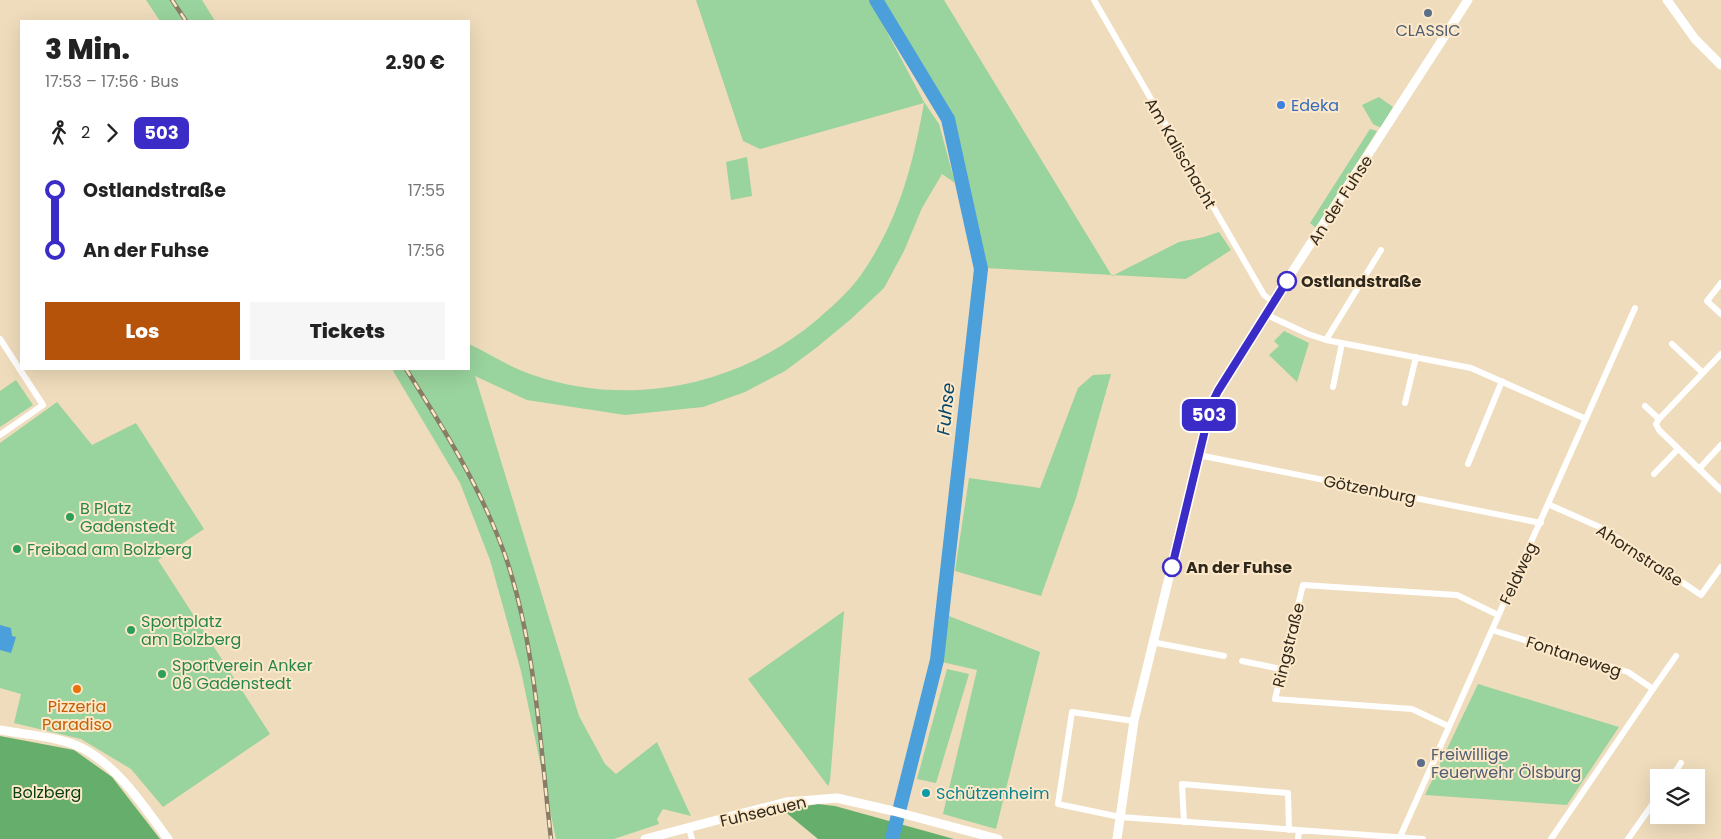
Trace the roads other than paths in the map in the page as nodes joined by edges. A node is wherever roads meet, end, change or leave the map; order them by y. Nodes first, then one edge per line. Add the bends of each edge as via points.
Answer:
1 (1094, 0) edge
2 (1468, 0) edge
3 (1667, 0) edge
4 (1721, 65) edge
5 (1380, 250) dead end
6 (1721, 283) edge
7 (1273, 302) junction
8 (1635, 308) dead end
9 (1265, 314) junction
10 (1721, 314) edge
11 (0, 339) edge
12 (1326, 340) junction
13 (1342, 343) junction
14 (1672, 344) dead end
15 (1721, 354) edge
16 (1416, 357) junction
17 (20, 370) edge
18 (20, 370) edge
19 (1702, 373) junction
20 (1502, 381) junction
21 (1333, 387) dead end
22 (1405, 403) dead end
23 (1645, 406) dead end
24 (1586, 419) junction
25 (1659, 419) junction
26 (0, 434) edge
27 (1721, 445) edge
28 (1678, 449) junction
29 (1198, 455) junction
30 (1468, 464) dead end
31 (1698, 469) junction
32 (1654, 474) dead end
33 (1721, 490) edge
34 (1550, 505) junction
35 (1541, 523) junction
36 (1721, 568) edge
37 (1498, 615) junction
38 (1492, 630) junction
39 (1152, 642) junction
40 (1224, 656) dead end
41 (1676, 656) dead end
42 (1242, 660) dead end
43 (1281, 669) junction
44 (1653, 689) junction
45 (1134, 721) junction
46 (1448, 726) junction
47 (0, 730) edge
48 (1681, 763) dead end
49 (1677, 769) edge
50 (1650, 808) edge
51 (1120, 817) junction
52 (1184, 822) junction
53 (689, 828) junction
54 (1289, 830) junction
55 (1299, 830) junction
56 (1400, 837) junction
57 (168, 839) edge
58 (645, 839) edge
59 (692, 839) edge
60 (998, 839) edge
61 (1117, 839) edge
62 (1298, 839) edge
63 (1423, 839) edge
64 (1551, 839) edge
65 (1628, 839) edge

1 - 7 street, Am Kalischacht via 1264,295
2 - 7 street, An der Fuhse
3 - 4 street via 1695,39
5 - 12 street
6 - 10 street via 1707,301
7 - 9 street, An der Fuhse
8 - 24 street, Feldweg
9 - 12 street
9 - 29 street, An der Fuhse via 1211,405
11 - 17 street
12 - 13 street
13 - 16 street
13 - 21 street
14 - 19 street
15 - 19 street
16 - 20 street via 1471,368
16 - 22 street
18 - 26 street via 43,405
19 - 25 street
20 - 24 street
20 - 30 street
23 - 25 street
24 - 34 street, Feldweg
25 - 28 street via 1656,424 1659,430
27 - 31 street
28 - 31 street
28 - 32 street
29 - 35 street, Götzenburg
29 - 39 street, An der Fuhse
31 - 33 street
34 - 35 street, Feldweg
34 - 36 street, Ahornstraße via 1604,529 1701,596
35 - 37 street, Feldweg
37 - 38 street, Feldweg
37 - 43 street, Ringstraße via 1457,595 1303,585
38 - 44 street, Fontaneweg via 1628,672
38 - 46 street, Feldweg
39 - 40 street
39 - 45 street, An der Fuhse
41 - 44 street
42 - 43 street
43 - 46 street, Ringstraße via 1275,699 1412,709
44 - 64 street
45 - 51 street, An der Fuhse
45 - 51 street via 1072,712 1058,804
46 - 56 street, Feldweg
47 - 57 street via 82,748 116,774
48 - 49 street
50 - 65 street
51 - 52 street
51 - 61 street, An der Fuhse
52 - 54 street
52 - 54 street via 1182,784 1288,792
53 - 58 street, Fuhseauen
53 - 59 street
53 - 60 street, Fuhseauen via 786,802 838,798
54 - 55 street
55 - 56 street
55 - 62 street
56 - 63 street

